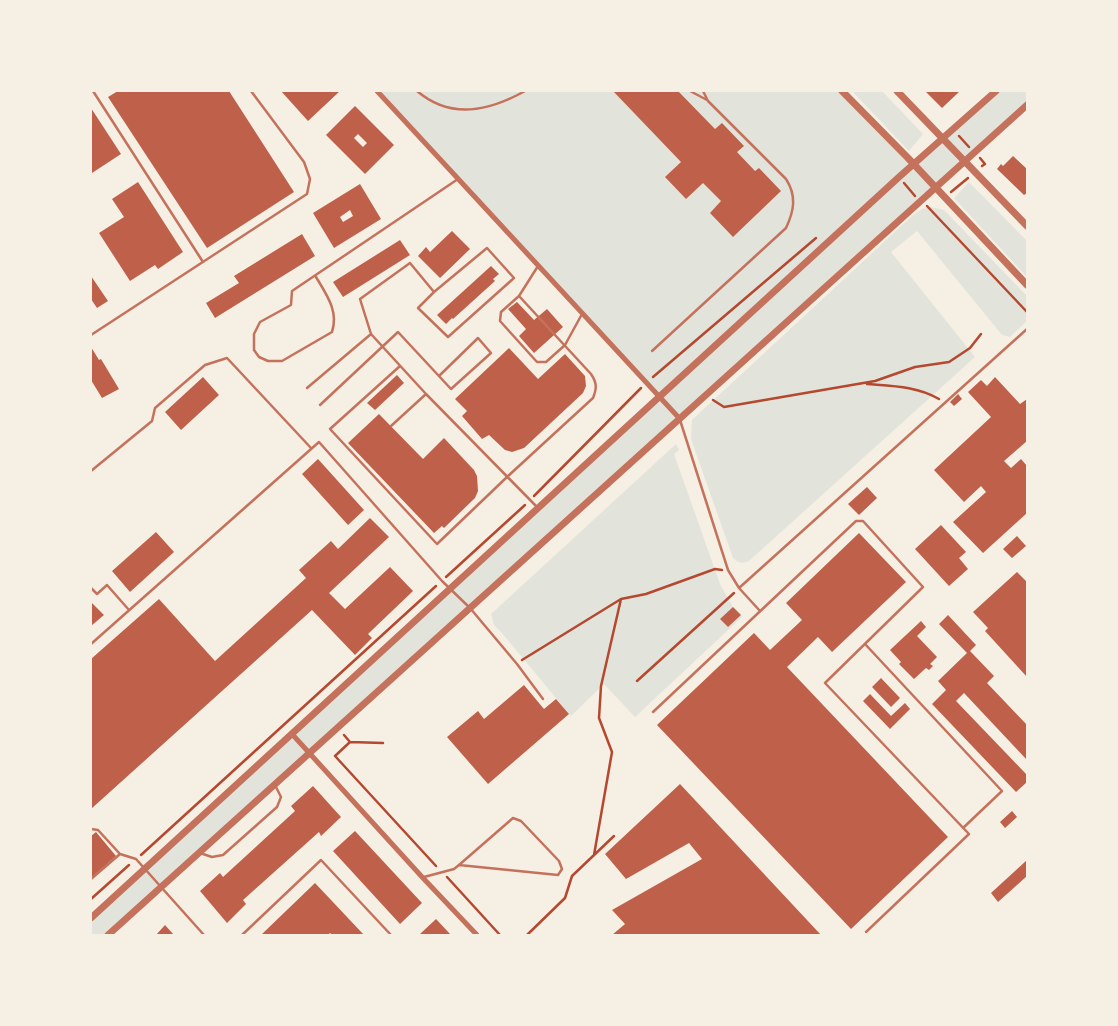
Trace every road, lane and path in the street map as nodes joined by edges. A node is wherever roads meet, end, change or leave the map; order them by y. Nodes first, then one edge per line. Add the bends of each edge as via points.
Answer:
1 (93, 91) edge
2 (251, 91) edge
3 (377, 91) edge
4 (417, 91) edge
5 (525, 91) edge
6 (690, 91) edge
7 (703, 91) edge
8 (842, 91) edge
9 (897, 91) edge
10 (996, 91) edge
11 (708, 101) junction
12 (1027, 105) edge
13 (942, 139) junction
14 (965, 161) junction
15 (914, 164) junction
16 (458, 179) junction
17 (936, 188) junction
18 (932, 210) dead end
19 (1027, 226) edge
20 (820, 235) dead end
21 (203, 262) junction
22 (538, 266) junction
23 (316, 277) junction
24 (1027, 285) edge
25 (434, 292) junction
26 (519, 296) junction
27 (1027, 312) edge
28 (582, 314) junction
29 (1027, 329) edge
30 (371, 334) junction
31 (981, 334) dead end
32 (91, 335) edge
33 (565, 345) junction
34 (383, 346) junction
35 (652, 351) dead end
36 (400, 366) junction
37 (438, 376) junction
38 (646, 383) junction
39 (863, 384) junction
40 (307, 388) dead end
41 (426, 394) junction
42 (705, 396) junction
43 (660, 397) junction
44 (944, 402) junction
45 (320, 405) dead end
46 (680, 419) junction
47 (391, 426) dead end
48 (312, 448) junction
49 (91, 472) edge
50 (507, 477) junction
51 (530, 500) junction
52 (538, 508) junction
53 (728, 570) junction
54 (442, 581) junction
55 (91, 588) edge
56 (739, 588) junction
57 (450, 589) junction
58 (621, 599) junction
59 (470, 608) junction
60 (130, 610) junction
61 (761, 611) junction
62 (91, 644) edge
63 (865, 644) junction
64 (517, 664) junction
65 (637, 681) dead end
66 (543, 699) dead end
67 (654, 712) dead end
68 (292, 734) junction
69 (350, 742) dead end
70 (309, 753) junction
71 (275, 784) junction
72 (963, 828) junction
73 (91, 829) edge
74 (614, 836) dead end
75 (199, 853) junction
76 (120, 854) junction
77 (594, 855) junction
78 (136, 859) junction
79 (459, 865) junction
80 (145, 869) junction
81 (442, 872) junction
82 (422, 878) junction
83 (91, 879) edge
84 (161, 887) junction
85 (91, 899) edge
86 (91, 918) edge
87 (866, 932) dead end
88 (108, 935) edge
89 (204, 935) edge
90 (242, 935) edge
91 (391, 935) edge
92 (477, 935) edge
93 (500, 935) edge
94 (528, 935) edge

1 - 21 lane
2 - 21 lane via 304,162 310,180 307,194
3 - 16 street
4 - 5 lane via 428,100 449,108 478,110 505,102
6 - 11 lane
7 - 11 lane
8 - 15 street
9 - 13 street
10 - 13 street
11 - 35 lane via 786,180 792,188 793,213 786,228
12 - 14 street
13 - 14 street
13 - 15 street
14 - 17 street
14 - 19 street
15 - 17 street
15 - 43 street
16 - 22 street
16 - 23 lane
17 - 24 street
17 - 42 street
18 - 27 path
20 - 38 path
21 - 32 lane
22 - 26 lane
22 - 28 street
23 - 23 lane via 292,291 291,305 260,322 254,334 254,350 259,357 282,361 332,332 335,322 332,306
25 - 25 lane via 418,308 448,337 514,278 487,248
25 - 30 lane via 410,263 360,300
26 - 33 lane
26 - 33 lane via 501,312 500,321 537,362 546,362
28 - 33 lane
28 - 38 street
29 - 44 lane
30 - 34 lane
30 - 40 lane
31 - 39 path via 970,348 949,362 915,367
33 - 50 lane via 596,381 594,398
34 - 36 lane
34 - 37 lane via 398,332
34 - 45 lane
36 - 41 lane
36 - 50 lane via 330,429 437,544
37 - 37 lane via 451,389 491,353 478,338
38 - 43 street
38 - 51 path
39 - 42 path via 724,407
39 - 44 path via 904,386 930,393
41 - 47 lane
41 - 50 lane
42 - 46 street
43 - 46 street
43 - 52 street
44 - 56 lane
46 - 53 lane
46 - 59 street
48 - 49 lane via 227,358 204,365 155,408 152,420
48 - 54 lane via 319,442
48 - 60 lane
50 - 51 lane
51 - 52 lane
51 - 54 path
52 - 57 street
53 - 56 lane
53 - 58 path via 715,569 646,594
54 - 57 lane
54 - 78 path
55 - 60 lane via 97,594 107,585
56 - 61 lane
56 - 65 path
57 - 59 lane
57 - 68 street
58 - 64 path
58 - 77 path via 601,686 600,718 612,752
59 - 64 lane
59 - 70 street
60 - 62 lane
61 - 63 lane via 856,521 863,521 923,587
61 - 67 lane
63 - 72 lane via 1002,791
63 - 72 lane via 825,683
64 - 66 lane
68 - 70 street
68 - 80 street
69 - 81 path via 335,756
70 - 71 street
70 - 82 street
71 - 75 street
71 - 75 lane via 280,797 277,808 222,855 212,857
72 - 87 lane via 969,834
73 - 76 lane via 98,830
74 - 77 path
75 - 84 street
76 - 78 lane
76 - 83 lane
77 - 94 path via 572,876 566,898
78 - 80 lane
78 - 85 path
79 - 79 lane via 513,818 521,821 559,861 562,869 558,875
79 - 81 lane
80 - 84 lane
80 - 86 street
81 - 82 lane
81 - 93 path
82 - 92 street
84 - 88 street
84 - 89 lane
90 - 91 lane via 321,860

